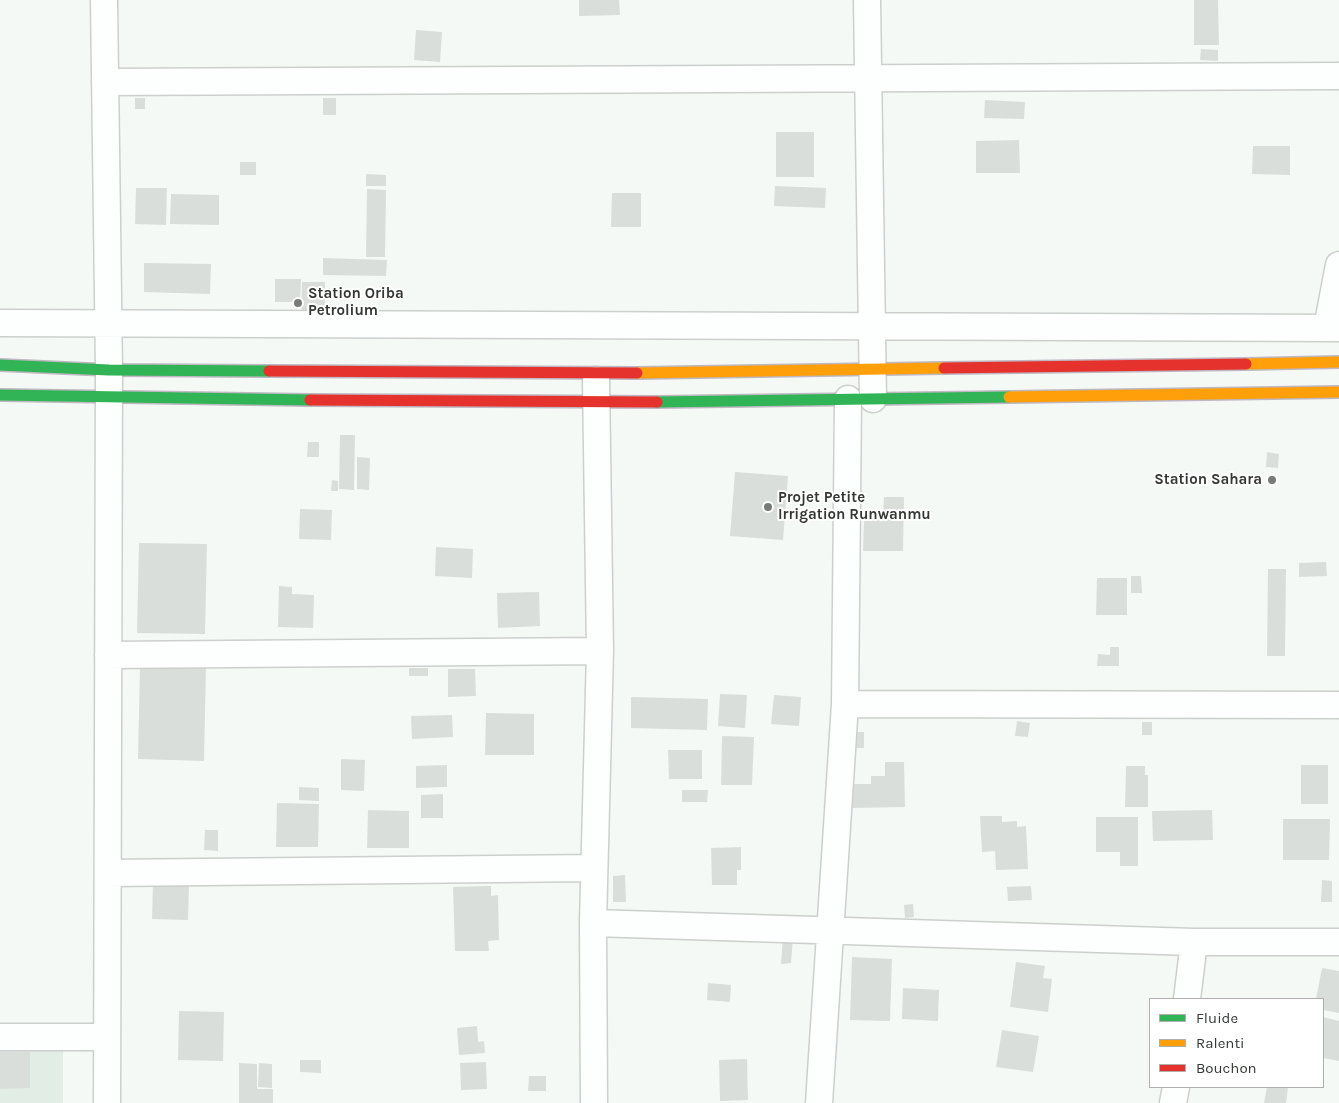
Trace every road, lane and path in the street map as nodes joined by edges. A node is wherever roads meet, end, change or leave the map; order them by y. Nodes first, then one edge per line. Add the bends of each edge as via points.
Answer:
1 (104, 0) edge
2 (867, 0) edge
3 (1339, 76) edge
4 (868, 78) junction
5 (105, 82) junction
6 (1339, 265) edge
7 (108, 322) junction
8 (0, 323) edge
9 (872, 326) junction
10 (1333, 328) edge
11 (1339, 362) edge
12 (1201, 364) junction
13 (0, 365) edge
14 (109, 370) junction
15 (873, 370) junction
16 (596, 374) junction
17 (1339, 392) edge
18 (1200, 394) junction
19 (0, 395) edge
20 (108, 398) junction
21 (861, 399) junction
22 (596, 403) junction
23 (600, 651) junction
24 (108, 655) junction
25 (845, 704) junction
26 (1339, 705) edge
27 (594, 868) junction
28 (108, 873) junction
29 (593, 923) junction
30 (832, 931) junction
31 (1194, 942) junction
32 (1339, 942) edge
33 (1187, 998) edge
34 (0, 1037) edge
35 (107, 1037) junction
36 (1176, 1088) edge
37 (107, 1103) edge
38 (594, 1103) edge
39 (819, 1103) edge
40 (1173, 1103) edge

1 - 5 street
2 - 4 street
3 - 4 street
4 - 5 street
4 - 9 street
5 - 7 street
6 - 10 street
7 - 8 street
7 - 9 street
7 - 14 street
9 - 10 street
9 - 15 street
11 - 12 main road
12 - 15 main road
12 - 18 main road
13 - 14 main road
14 - 16 main road
14 - 20 street
15 - 16 main road
15 - 21 street
16 - 22 street
17 - 18 main road
18 - 21 main road
19 - 20 main road
20 - 22 main road
20 - 24 street
21 - 22 main road
21 - 25 street
22 - 23 street
23 - 24 street
23 - 27 street
24 - 28 street
25 - 26 street
25 - 30 street
27 - 28 street
27 - 29 street
28 - 35 street
29 - 30 street
29 - 38 street
30 - 31 street
30 - 39 street
31 - 32 street
31 - 33 street
34 - 35 street
35 - 37 street
36 - 40 street

